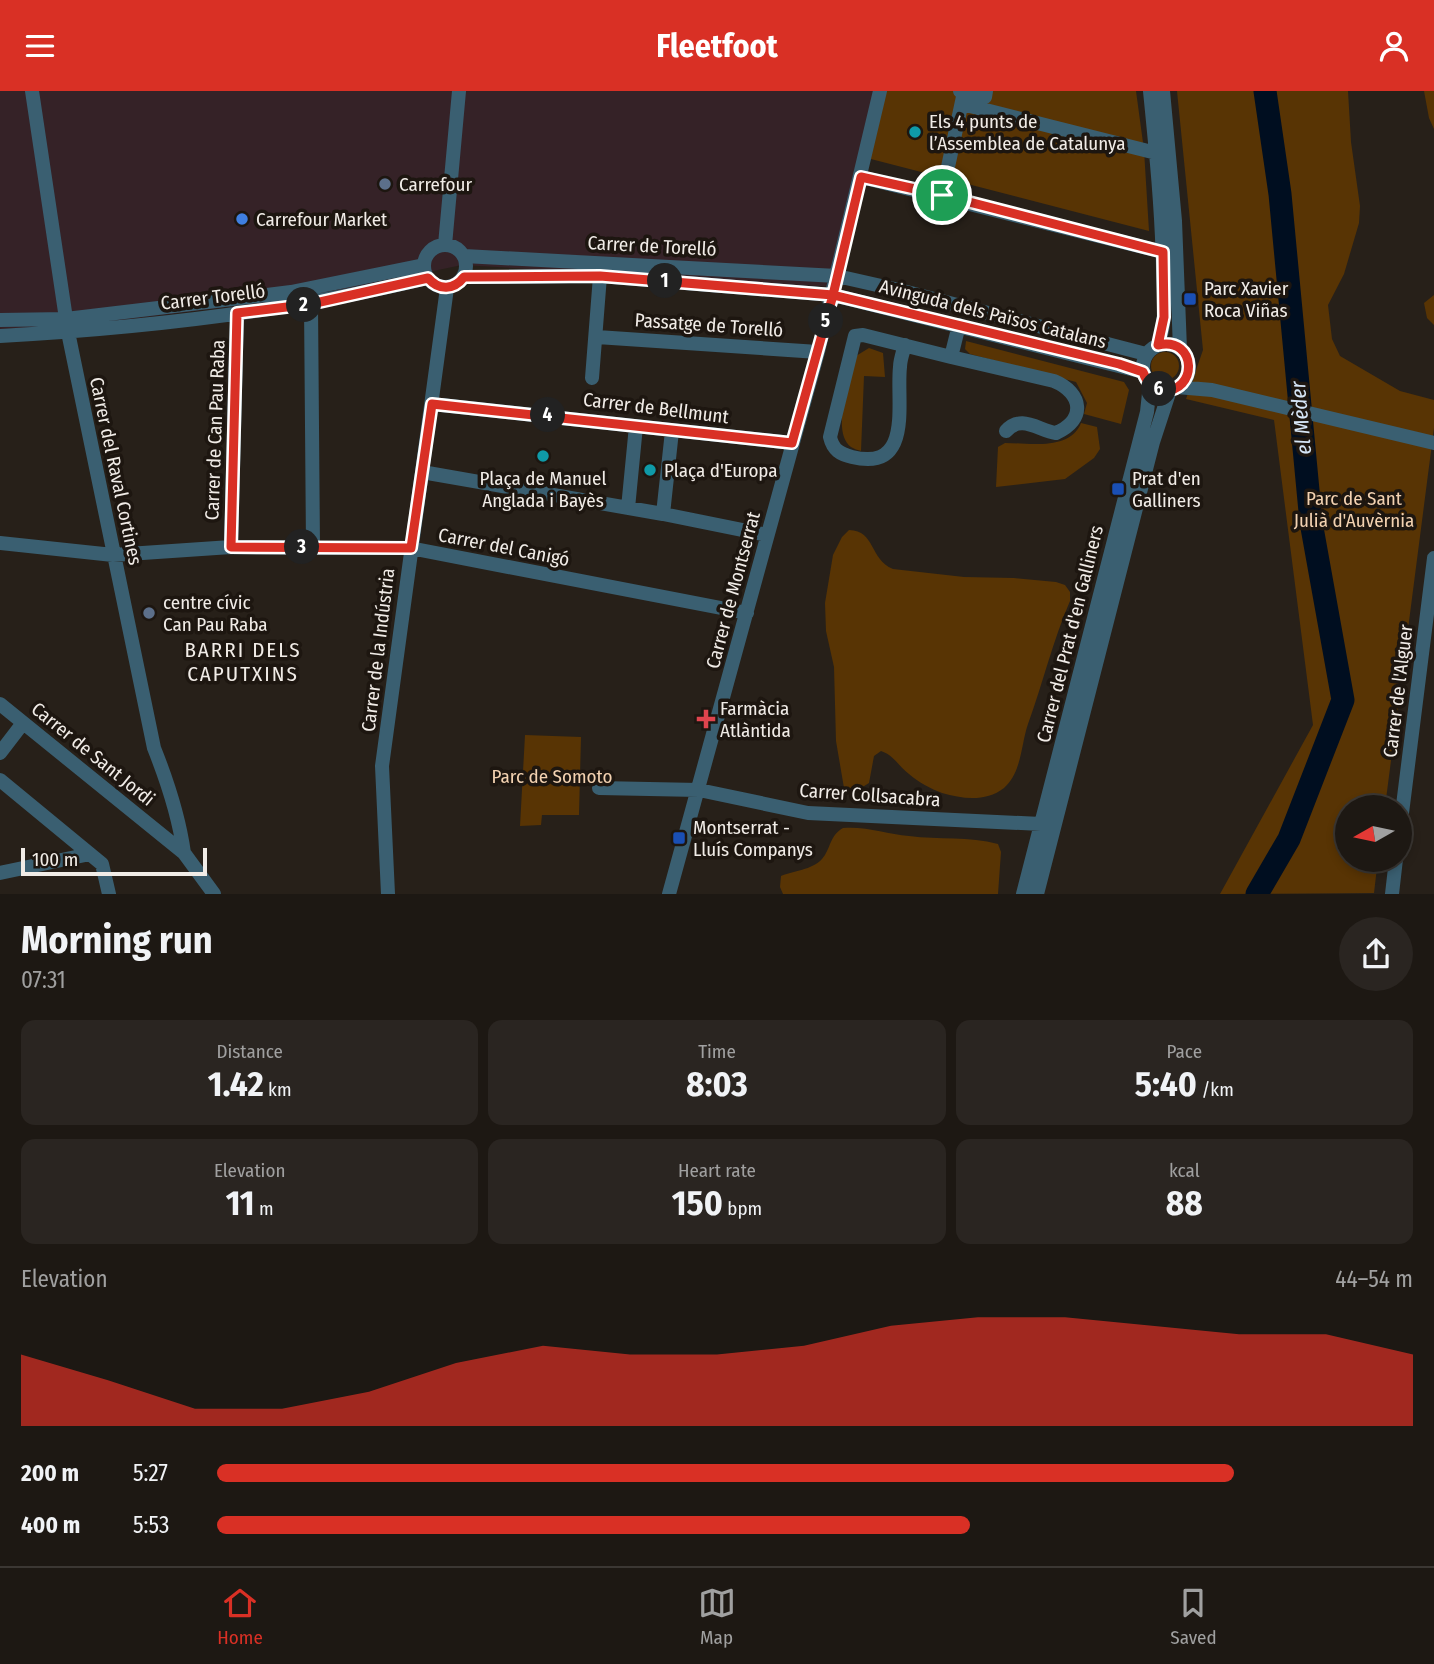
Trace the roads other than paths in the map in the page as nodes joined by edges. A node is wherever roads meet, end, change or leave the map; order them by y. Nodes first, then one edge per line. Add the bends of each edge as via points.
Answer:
1 (32, 91) edge
2 (459, 91) edge
3 (880, 91) edge
4 (986, 91) edge
5 (1150, 91) edge
6 (1163, 91) edge
7 (962, 96) edge
8 (1156, 153) junction
9 (861, 177) junction
10 (942, 195) junction
11 (444, 245) junction
12 (1163, 252) junction
13 (464, 256) junction
14 (426, 272) junction
15 (600, 276) junction
16 (464, 277) junction
17 (837, 277) junction
18 (447, 288) junction
19 (833, 295) junction
20 (311, 304) junction
21 (237, 313) junction
22 (0, 320) edge
23 (959, 325) junction
24 (67, 326) junction
25 (0, 336) edge
26 (597, 337) junction
27 (905, 345) junction
28 (1180, 349) junction
29 (1152, 350) junction
30 (818, 352) junction
31 (951, 357) junction
32 (1189, 368) junction
33 (592, 378) dead end
34 (1147, 378) junction
35 (1174, 389) junction
36 (1212, 390) junction
37 (432, 404) junction
38 (636, 426) junction
39 (672, 431) junction
40 (1006, 431) dead end
41 (792, 443) junction
42 (1434, 443) edge
43 (422, 472) junction
44 (628, 508) junction
45 (663, 514) junction
46 (767, 535) junction
47 (0, 543) edge
48 (231, 547) junction
49 (313, 547) junction
50 (411, 548) junction
51 (114, 555) junction
52 (1434, 558) edge
53 (747, 613) junction
54 (1426, 674) edge
55 (0, 704) edge
56 (23, 723) junction
57 (0, 753) edge
58 (0, 780) edge
59 (598, 789) dead end
60 (699, 790) junction
61 (1406, 795) edge
62 (1041, 824) junction
63 (180, 825) junction
64 (161, 835) junction
65 (184, 853) junction
66 (90, 854) junction
67 (1395, 872) edge
68 (0, 873) edge
69 (109, 894) edge
70 (214, 894) edge
71 (388, 894) edge
72 (669, 894) edge
73 (1023, 894) edge
74 (1037, 894) edge
75 (1392, 894) edge

1 - 24 street, Carrer del Raval Cortines
2 - 11 street
3 - 9 street, Carrer de Montserrat
4 - 7 street via 985,97
5 - 8 street
6 - 28 street
7 - 8 street
7 - 10 street
8 - 12 street
9 - 10 street
9 - 17 street, Carrer de Montserrat
10 - 12 street
11 - 13 street
11 - 14 street via 430,251
12 - 29 street via 1164,317
13 - 16 street
13 - 17 street, Carrer de Torelló
14 - 18 street via 436,286
14 - 20 street, Carrer Torelló
14 - 24 street, Carrer Torelló
15 - 16 street, Carrer de Torelló
15 - 19 street, Carrer de Torelló
15 - 26 street
16 - 18 street
17 - 19 street, Carrer de Montserrat
17 - 29 street, Avinguda dels Països Catalans
18 - 37 street, Carrer de la Indústria
19 - 23 street, Avinguda dels Països Catalans
19 - 30 street, Carrer de Montserrat
20 - 21 street, Carrer Torelló
20 - 49 street
21 - 24 street, Carrer Torelló
21 - 48 street, Carrer de Can Pau Raba
22 - 24 street, Carrer Torelló
23 - 31 street
23 - 34 street, Avinguda dels Països Catalans
24 - 25 street, Carrer Torelló
24 - 51 street, Carrer del Raval Cortines
26 - 30 street, Passatge de Torelló
26 - 33 street
27 - 27 street via 863,335 853,339 830,437 839,453 869,460 890,450 900,425 900,365
27 - 31 street
28 - 29 street via 1169,344
28 - 32 street
29 - 34 street
30 - 41 street, Carrer de Montserrat
31 - 40 street via 1054,381 1075,395 1077,405 1069,428 1056,433 1021,423
32 - 35 street
32 - 36 street
34 - 35 street via 1161,390
34 - 62 street, Carrer del Prat d'en Galliners via 1147,412
35 - 36 street
35 - 74 street, Carrer del Prat d'en Galliners via 1153,442
36 - 42 street
37 - 38 street, Carrer de Bellmunt
37 - 43 street, Carrer de la Indústria
38 - 39 street, Carrer de Bellmunt
38 - 44 street
39 - 41 street, Carrer de Bellmunt
39 - 45 street
41 - 46 street, Carrer de Montserrat
43 - 44 street
43 - 50 street, Carrer de la Indústria
44 - 45 street
45 - 46 street
46 - 53 street, Carrer de Montserrat
47 - 51 street, Carrer del Canigó
48 - 49 street, Carrer del Canigó
48 - 51 street, Carrer del Canigó
49 - 50 street, Carrer del Canigó
50 - 53 street, Carrer del Canigó
50 - 71 street, Carrer de la Indústria via 382,766
51 - 63 street, Carrer del Raval Cortines via 154,748
52 - 54 street, Carrer de l'Alguer
53 - 60 street, Carrer de Montserrat
54 - 61 street, Carrer de l'Alguer
55 - 56 street, Carrer de Sant Jordi
56 - 57 street
56 - 64 street, Carrer de Sant Jordi
58 - 66 street
59 - 60 street, Carrer Collsacabra
60 - 62 street, Carrer Collsacabra via 808,813
60 - 72 street, Carrer de Montserrat
62 - 73 street, Carrer del Prat d'en Galliners
63 - 64 street
63 - 65 street, Carrer del Raval Cortines
64 - 65 street, Carrer de Sant Jordi
65 - 70 street, Carrer de Sant Jordi
66 - 68 street
66 - 69 street via 102,863
67 - 75 street

